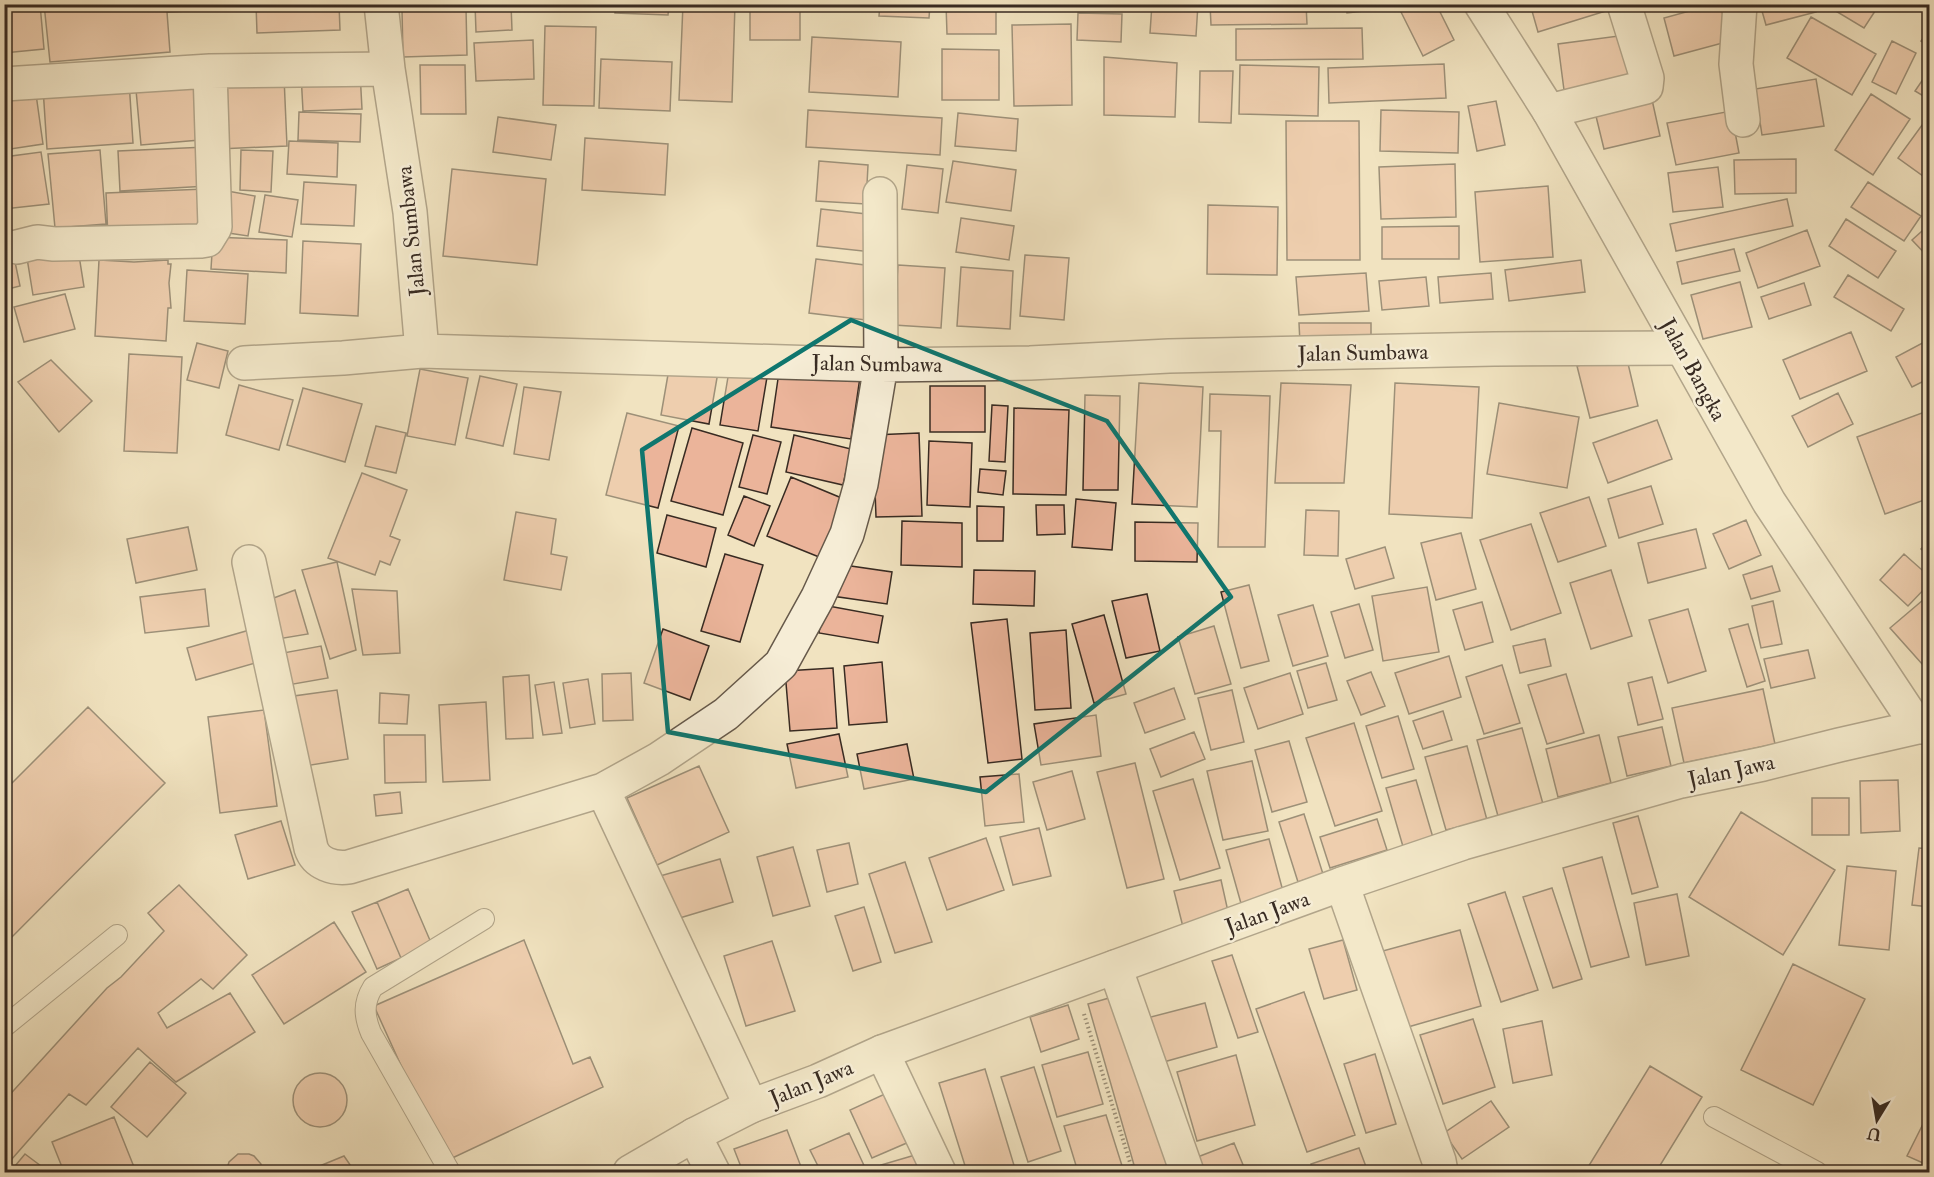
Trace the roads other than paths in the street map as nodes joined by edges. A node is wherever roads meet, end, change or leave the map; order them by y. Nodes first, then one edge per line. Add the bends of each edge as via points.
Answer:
1 (381, 4) edge
2 (1481, 4) edge
3 (1624, 4) edge
4 (1740, 4) edge
5 (388, 69) junction
6 (210, 71) junction
7 (4, 84) edge
8 (1549, 111) junction
9 (1743, 120) dead end
10 (880, 194) dead end
11 (17, 246) dead end
12 (1682, 348) junction
13 (422, 351) junction
14 (244, 363) dead end
15 (882, 365) junction
16 (249, 562) dead end
17 (1924, 727) edge
18 (603, 790) junction
19 (1342, 884) junction
20 (484, 919) dead end
21 (117, 935) dead end
22 (1115, 967) junction
23 (4, 1027) edge
24 (882, 1052) junction
25 (751, 1106) junction
26 (1714, 1117) dead end
27 (694, 1136) junction
28 (450, 1173) edge
29 (630, 1173) edge
30 (713, 1173) edge
31 (939, 1173) edge
32 (1187, 1173) edge
33 (1441, 1173) edge
34 (1816, 1173) edge

1 - 5 street, Jalan Sumbawa
2 - 8 street, Jalan Bangka
3 - 8 street via 1647,78 1646,87
4 - 9 street via 1736,64
5 - 6 street
5 - 13 street, Jalan Sumbawa via 410,212
6 - 7 street
6 - 11 street via 214,227 207,240 37,242
8 - 12 street, Jalan Bangka
10 - 15 street
12 - 15 street, Jalan Sumbawa via 1494,348
12 - 17 street, Jalan Bangka via 1769,502
13 - 14 street
13 - 15 street, Jalan Sumbawa
15 - 18 street via 848,534 781,664 726,714 659,759
16 - 18 street via 316,858 335,867 349,867
17 - 19 street, Jalan Jawa via 1670,784 1463,843
18 - 25 street
19 - 22 street, Jalan Jawa
19 - 33 street
20 - 28 lane via 373,987 366,1001 371,1033
21 - 23 lane
22 - 24 street, Jalan Jawa
22 - 32 street
24 - 25 street, Jalan Jawa
24 - 31 street
25 - 27 street, Jalan Jawa
26 - 34 lane
27 - 29 street, Jalan Jawa
27 - 30 street

